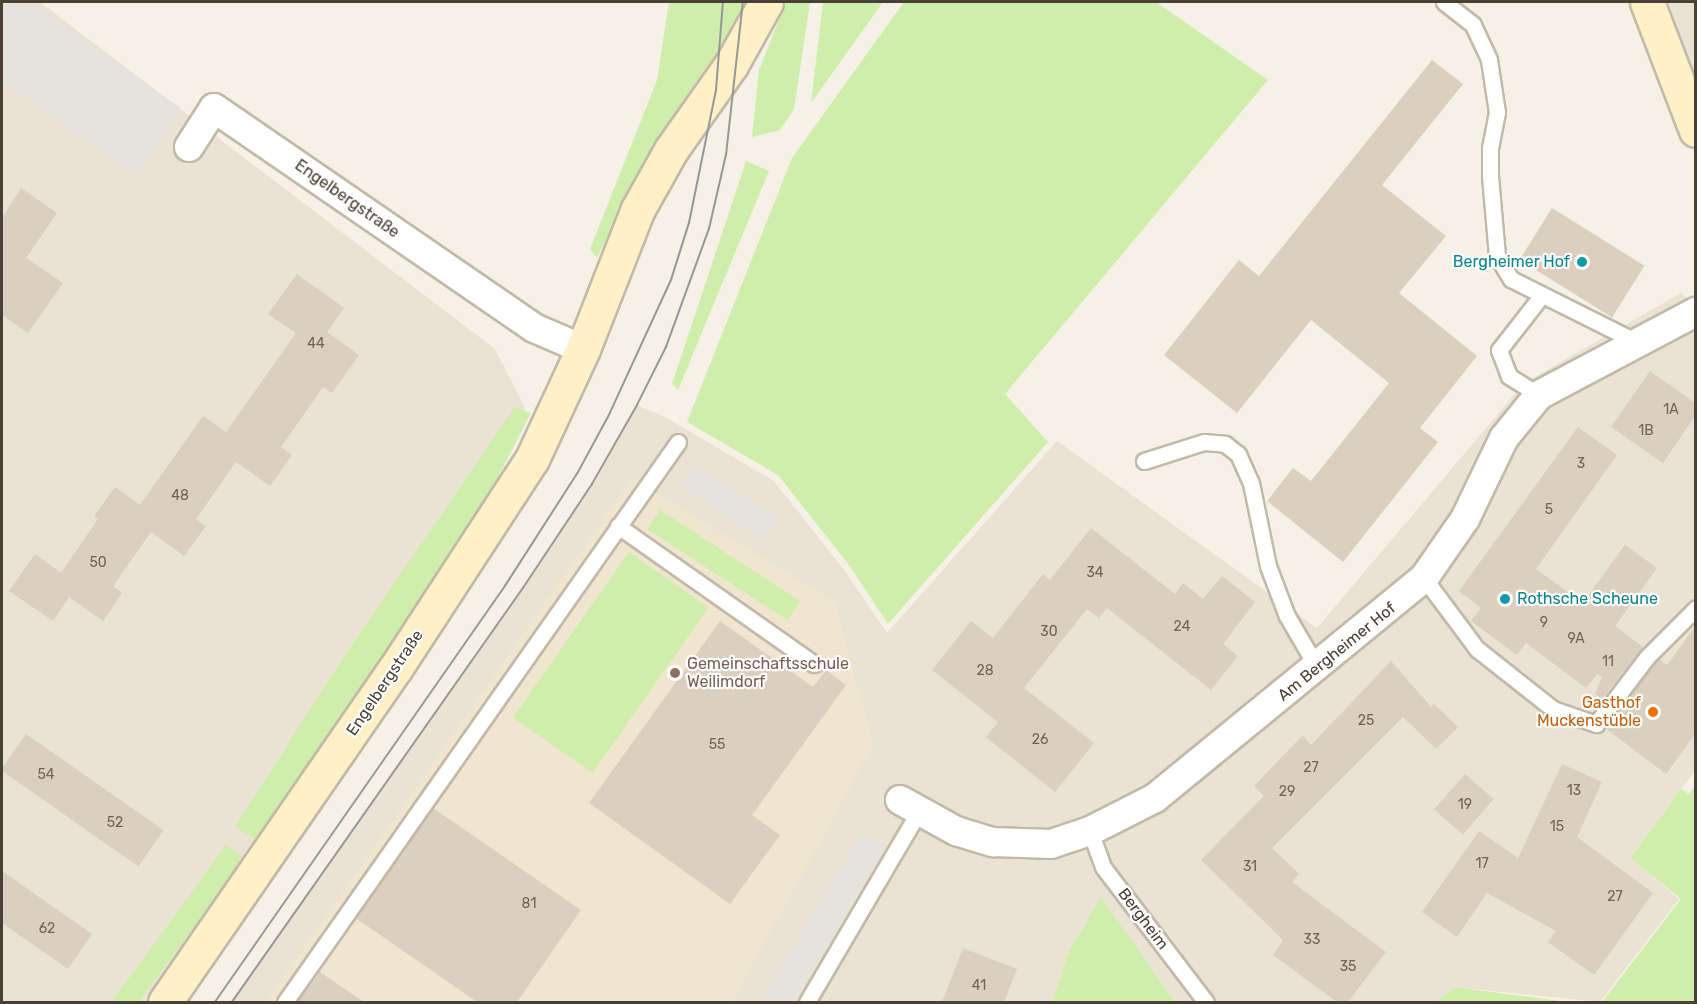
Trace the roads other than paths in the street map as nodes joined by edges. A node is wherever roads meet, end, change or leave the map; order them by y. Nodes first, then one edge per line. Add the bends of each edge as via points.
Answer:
1 (766, 2) edge
2 (1444, 2) edge
3 (1647, 2) edge
4 (1694, 125) edge
5 (189, 147) dead end
6 (1542, 295) junction
7 (1695, 312) edge
8 (1637, 342) junction
9 (583, 350) junction
10 (1539, 396) junction
11 (678, 442) dead end
12 (1144, 461) dead end
13 (618, 526) junction
14 (1424, 579) junction
15 (1695, 608) edge
16 (814, 663) dead end
17 (1318, 669) junction
18 (909, 806) joint
19 (1090, 831) junction
20 (165, 1002) edge
21 (285, 1002) edge
22 (807, 1002) edge
23 (1206, 1002) edge

1 - 9 main road, Engelbergstraße via 731,65 671,150 638,209
2 - 6 lane via 1473,25 1489,60 1497,112 1490,176 1497,256 1511,279
3 - 4 main road
5 - 9 street, Engelbergstraße via 214,108 534,328
6 - 8 lane
6 - 10 lane via 1499,350 1509,376
7 - 8 street, Am Bergheimer Hof
8 - 10 street, Am Bergheimer Hof
9 - 20 main road, Engelbergstraße via 532,459 496,519
10 - 14 street, Am Bergheimer Hof via 1504,438 1465,519
11 - 13 lane
12 - 17 lane via 1204,442 1225,444 1238,454 1251,483 1268,567 1287,616
13 - 16 lane
13 - 21 lane
14 - 15 lane via 1477,649 1552,709 1596,724 1647,657
14 - 17 street, Am Bergheimer Hof
17 - 19 street, Am Bergheimer Hof via 1155,798
18 - 19 street, Am Bergheimer Hof via 956,831 993,842 1051,844
18 - 22 lane
19 - 23 lane, Bergheim via 1103,867

